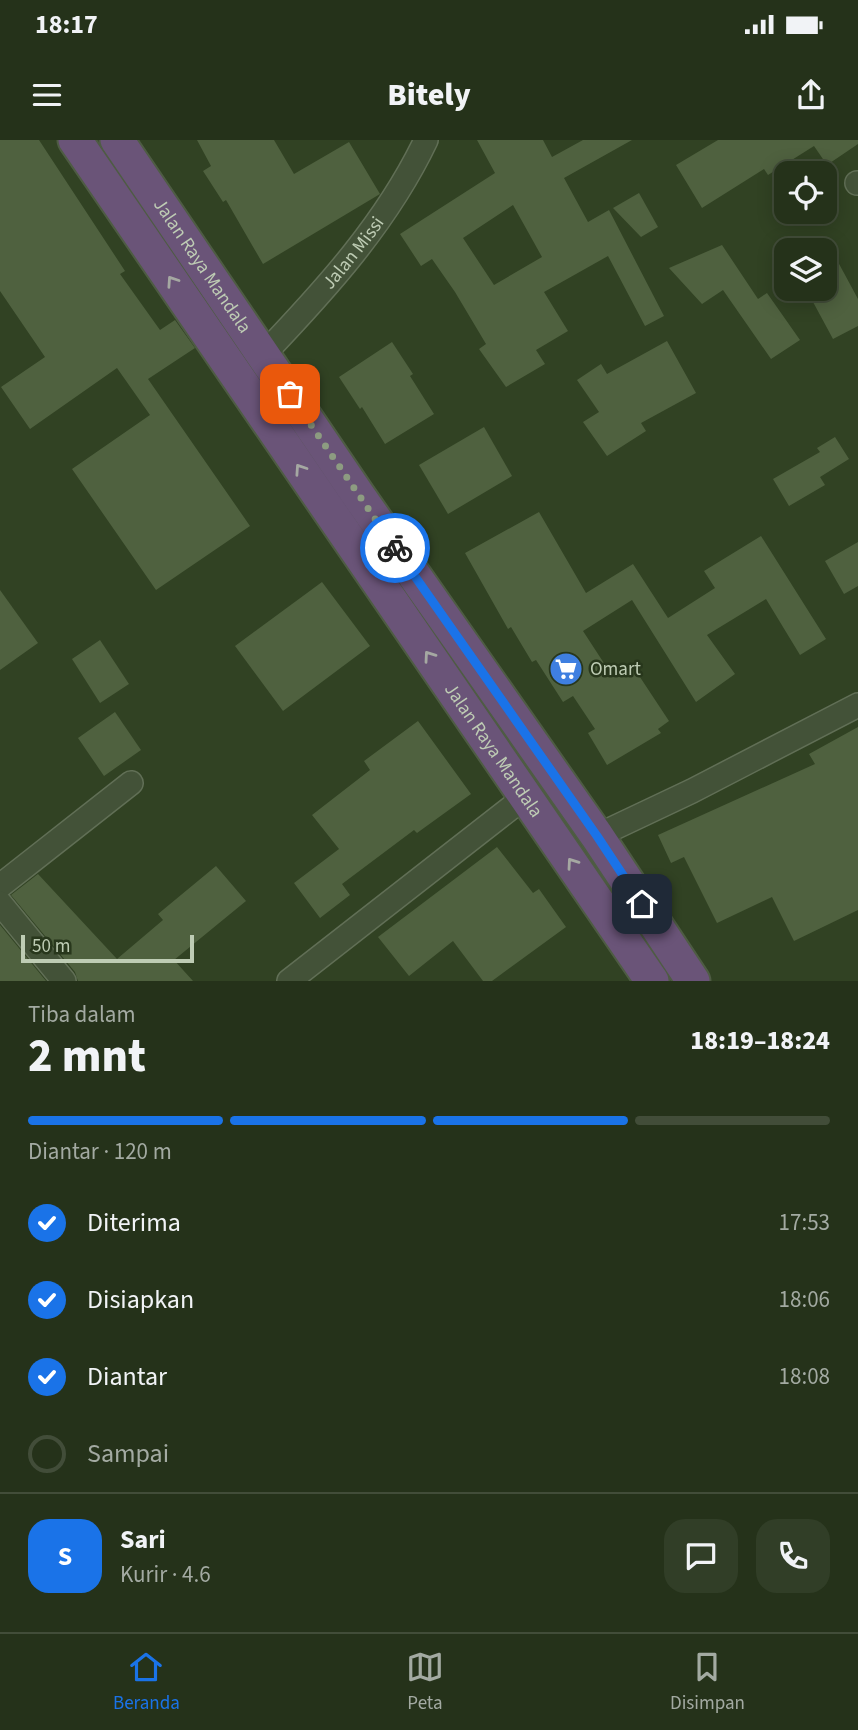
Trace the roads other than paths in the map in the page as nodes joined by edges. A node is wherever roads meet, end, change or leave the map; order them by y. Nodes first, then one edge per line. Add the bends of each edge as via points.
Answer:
1 (75, 140) edge
2 (117, 140) edge
3 (426, 140) edge
4 (264, 354) junction
5 (858, 705) edge
6 (131, 783) dead end
7 (526, 796) junction
8 (597, 836) junction
9 (628, 884) junction
10 (0, 886) edge
11 (598, 901) junction
12 (0, 903) edge
13 (64, 981) edge
14 (289, 981) edge
15 (652, 981) edge
16 (694, 981) edge

7 -> 1 highway, Jalan Raya Mandala
2 - 4 highway, Jalan Raya Mandala
3 - 4 street, Jalan Missi via 372,232
4 - 8 highway, Jalan Raya Mandala
5 - 8 street
6 - 10 street
11 -> 7 highway, Jalan Raya Mandala
7 - 14 street
8 - 9 highway, Jalan Raya Mandala
9 - 11 highway
9 - 16 highway, Jalan Raya Mandala
11 - 15 highway, Jalan Raya Mandala
12 - 13 street

